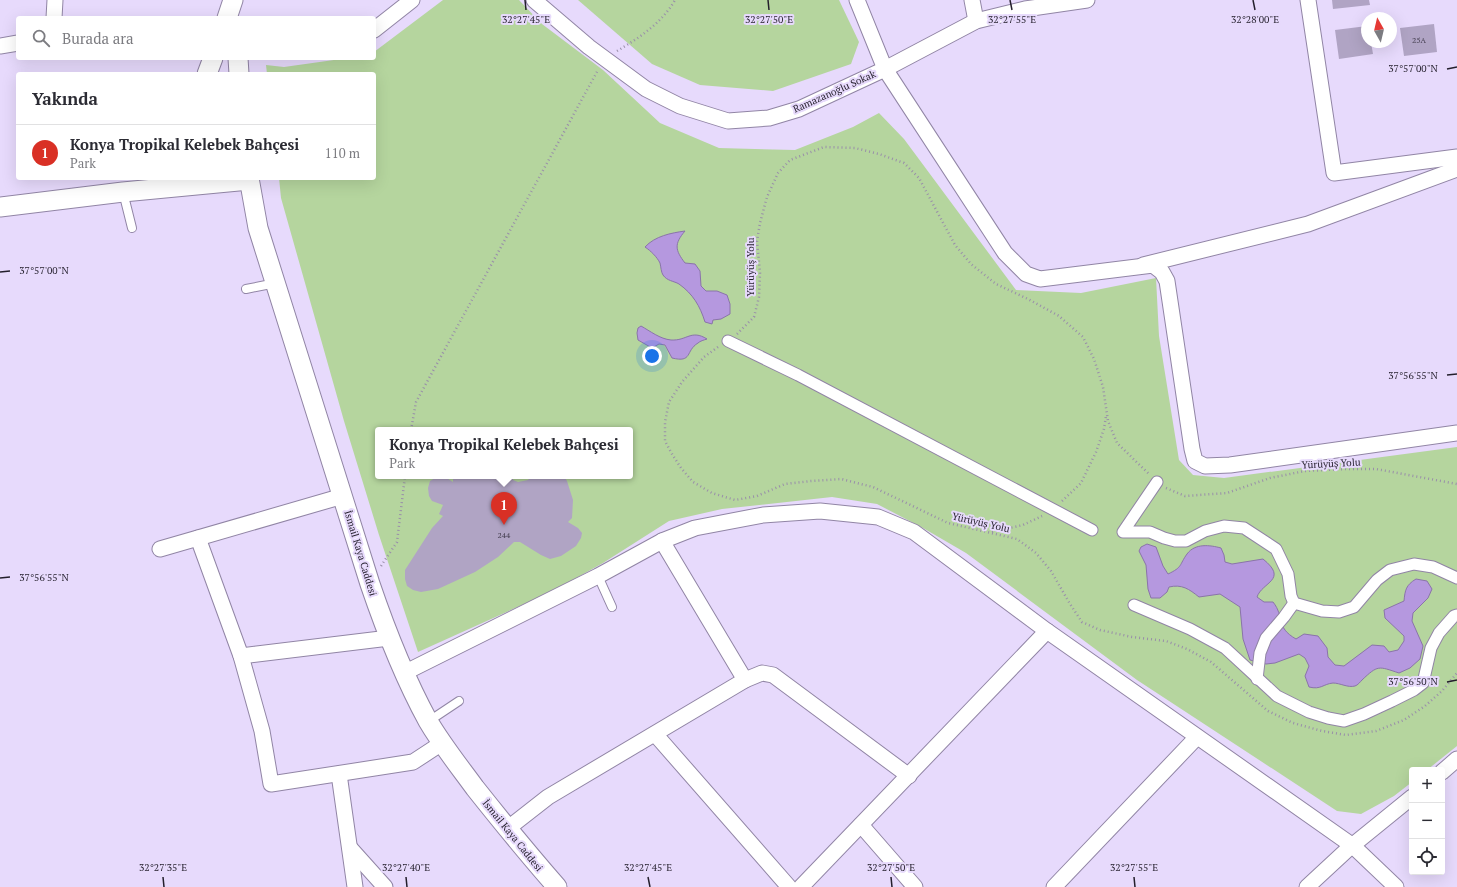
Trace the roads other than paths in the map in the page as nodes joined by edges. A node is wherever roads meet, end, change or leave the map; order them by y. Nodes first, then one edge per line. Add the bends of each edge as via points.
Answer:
1 (56, 0) edge
2 (234, 0) edge
3 (412, 0) edge
4 (534, 0) edge
5 (857, 0) edge
6 (972, 0) edge
7 (1087, 0) edge
8 (1308, 0) edge
9 (54, 16) edge
10 (228, 16) edge
11 (235, 16) edge
12 (976, 21) junction
13 (376, 28) edge
14 (16, 43) edge
15 (0, 46) edge
16 (212, 60) edge
17 (884, 69) junction
18 (208, 72) edge
19 (1457, 157) edge
20 (1457, 168) edge
21 (228, 180) edge
22 (249, 180) edge
23 (124, 185) edge
24 (0, 207) edge
25 (132, 228) dead end
26 (1129, 268) junction
27 (276, 283) junction
28 (246, 289) dead end
29 (728, 341) road end
30 (1457, 433) edge
31 (1157, 482) road end
32 (343, 496) junction
33 (1092, 530) dead end
34 (198, 538) junction
35 (662, 541) junction
36 (160, 549) dead end
37 (598, 576) junction
38 (1457, 578) edge
39 (1294, 603) junction
40 (1134, 605) dead end
41 (612, 607) dead end
42 (1457, 615) edge
43 (1047, 631) junction
44 (389, 638) junction
45 (241, 656) junction
46 (404, 673) junction
47 (1257, 678) junction
48 (745, 680) junction
49 (459, 701) dead end
50 (429, 721) junction
51 (655, 734) junction
52 (1197, 737) junction
53 (442, 743) junction
54 (1457, 760) edge
55 (1445, 770) edge
56 (339, 774) junction
57 (909, 776) junction
58 (1409, 799) edge
59 (860, 825) junction
60 (507, 829) junction
61 (1353, 846) junction
62 (350, 848) junction
63 (355, 887) edge
64 (385, 887) edge
65 (557, 887) edge
66 (789, 887) edge
67 (801, 887) edge
68 (915, 887) edge
69 (1054, 887) edge
70 (1307, 887) edge
71 (1396, 887) edge

1 - 9 street
2 - 10 street
2 - 11 street
3 - 13 street
4 - 17 street, Ramazanoğlu Sokak via 589,47 646,89 680,106 728,121 769,118 799,109
5 - 17 street
6 - 12 street
7 - 12 street, Ramazanoğlu Sokak via 1025,9
8 - 19 street via 1334,173
12 - 17 street, Ramazanoğlu Sokak
14 - 15 street
16 - 18 street
17 - 26 street via 1005,253 1026,274 1040,279
20 - 26 street via 1308,224
21 - 23 street
22 - 27 street, İsmail Kaya Caddesi via 258,228
23 - 24 street via 90,197
23 - 25 lane
26 - 30 street via 1153,265 1162,272 1167,281 1195,461 1205,466 1230,465
27 - 28 lane
27 - 32 street, İsmail Kaya Caddesi
29 - 33 street via 798,375
31 - 39 street via 1123,532 1150,532 1175,541 1186,541 1205,531 1224,526 1244,528 1276,549 1288,574
32 - 34 street
32 - 44 street, İsmail Kaya Caddesi
34 - 36 street
34 - 45 street
35 - 37 street
35 - 43 street via 695,528 763,515 820,511 878,517 914,532
35 - 48 street
37 - 41 lane
37 - 46 street
38 - 39 street via 1433,567 1414,564 1390,570 1377,580 1354,607 1339,612 1322,611
39 - 47 street via 1266,638 1260,653
40 - 47 street via 1190,629 1225,648
42 - 47 street via 1439,634 1431,648 1423,682 1414,690 1364,714 1344,720 1309,712 1277,696
43 - 52 street
43 - 57 street
44 - 45 street
44 - 46 street, İsmail Kaya Caddesi
45 - 56 street via 262,731 271,784
46 - 50 street, İsmail Kaya Caddesi
48 - 51 street
48 - 57 street via 762,673 773,676
49 - 50 lane
50 - 53 street, İsmail Kaya Caddesi
51 - 60 street via 548,797
51 - 66 street
52 - 61 street
52 - 69 street
53 - 56 street via 413,762
53 - 60 street, İsmail Kaya Caddesi
54 - 55 street
56 - 62 street
57 - 59 street
58 - 61 street
59 - 67 street
59 - 68 street
60 - 65 street, İsmail Kaya Caddesi
61 - 70 street
61 - 71 street
62 - 63 street
62 - 64 street

